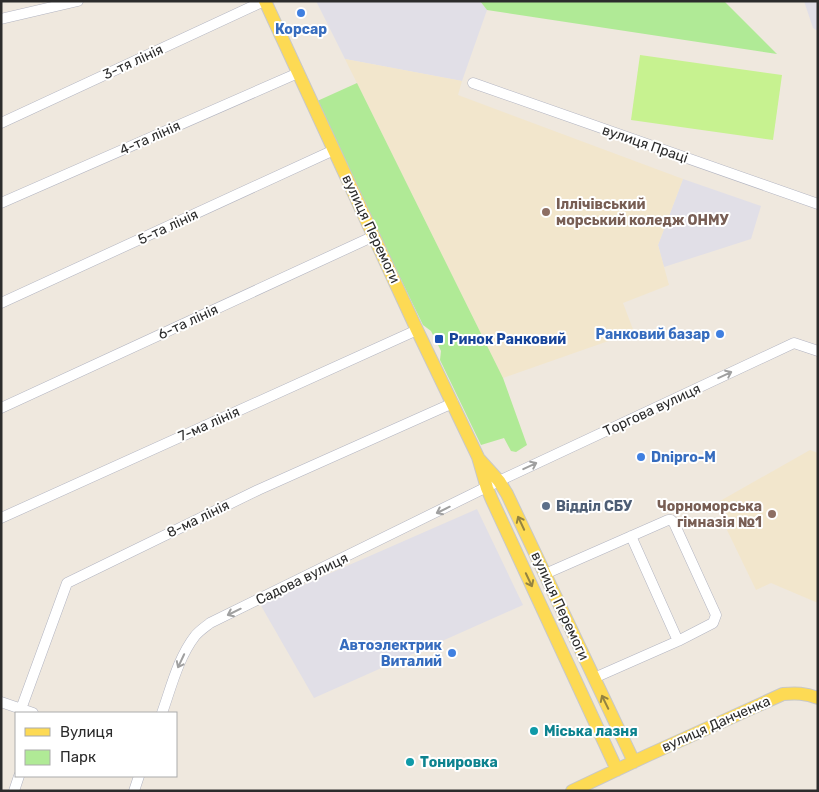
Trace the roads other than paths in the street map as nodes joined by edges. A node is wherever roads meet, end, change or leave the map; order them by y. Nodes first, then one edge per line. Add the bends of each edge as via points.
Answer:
1 (78, 1) edge
2 (264, 1) edge
3 (1, 19) edge
4 (298, 73) junction
5 (473, 83) dead end
6 (1, 123) edge
7 (334, 150) junction
8 (1, 203) edge
9 (818, 204) edge
10 (374, 236) junction
11 (1, 303) edge
12 (417, 330) junction
13 (818, 351) edge
14 (453, 403) junction
15 (1, 408) edge
16 (478, 457) junction
17 (499, 481) junction
18 (487, 488) junction
19 (1, 518) edge
20 (631, 536) junction
21 (545, 574) junction
22 (678, 641) junction
23 (594, 678) junction
24 (818, 698) edge
25 (1, 702) edge
26 (21, 709) junction
27 (30, 712) edge
28 (162, 712) edge
29 (634, 762) junction
30 (617, 770) junction
31 (20, 777) edge
32 (139, 777) edge
33 (14, 791) edge
34 (134, 791) edge
35 (572, 791) edge

1 - 3 street
2 - 4 main road, вулиця Перемоги
2 - 6 street, 3-тя лінія
4 - 7 main road, вулиця Перемоги
4 - 8 street, 4-та лінія
5 - 9 street, вулиця Праці
7 - 10 main road, вулиця Перемоги
7 - 11 street, 5-та лінія
10 - 12 main road, вулиця Перемоги
10 - 15 street, 6-та лінія
12 - 14 main road, вулиця Перемоги
12 - 19 street, 7-ма лінія
17 -> 13 street, Торгова вулиця via 794,343
14 - 16 main road, вулиця Перемоги
14 - 26 street, 8-ма лінія via 258,490 67,582
16 - 17 main road, вулиця Перемоги
16 - 18 main road, вулиця Перемоги
17 - 18 street, Торгова вулиця
21 -> 17 main road, вулиця Перемоги
18 -> 28 street, Садова вулиця via 210,623 196,635 188,648
18 -> 30 main road, вулиця Перемоги
20 - 21 street
20 - 22 street
20 - 22 street via 671,520 716,615 713,623
21 - 23 main road, вулиця Перемоги
22 - 23 street
29 -> 23 main road, вулиця Перемоги
24 - 29 main road, вулиця Данченка via 783,694
25 - 26 street
26 - 27 street
29 - 30 main road, вулиця Данченка
30 - 35 main road, вулиця Данченка
31 - 33 street
32 - 34 street

